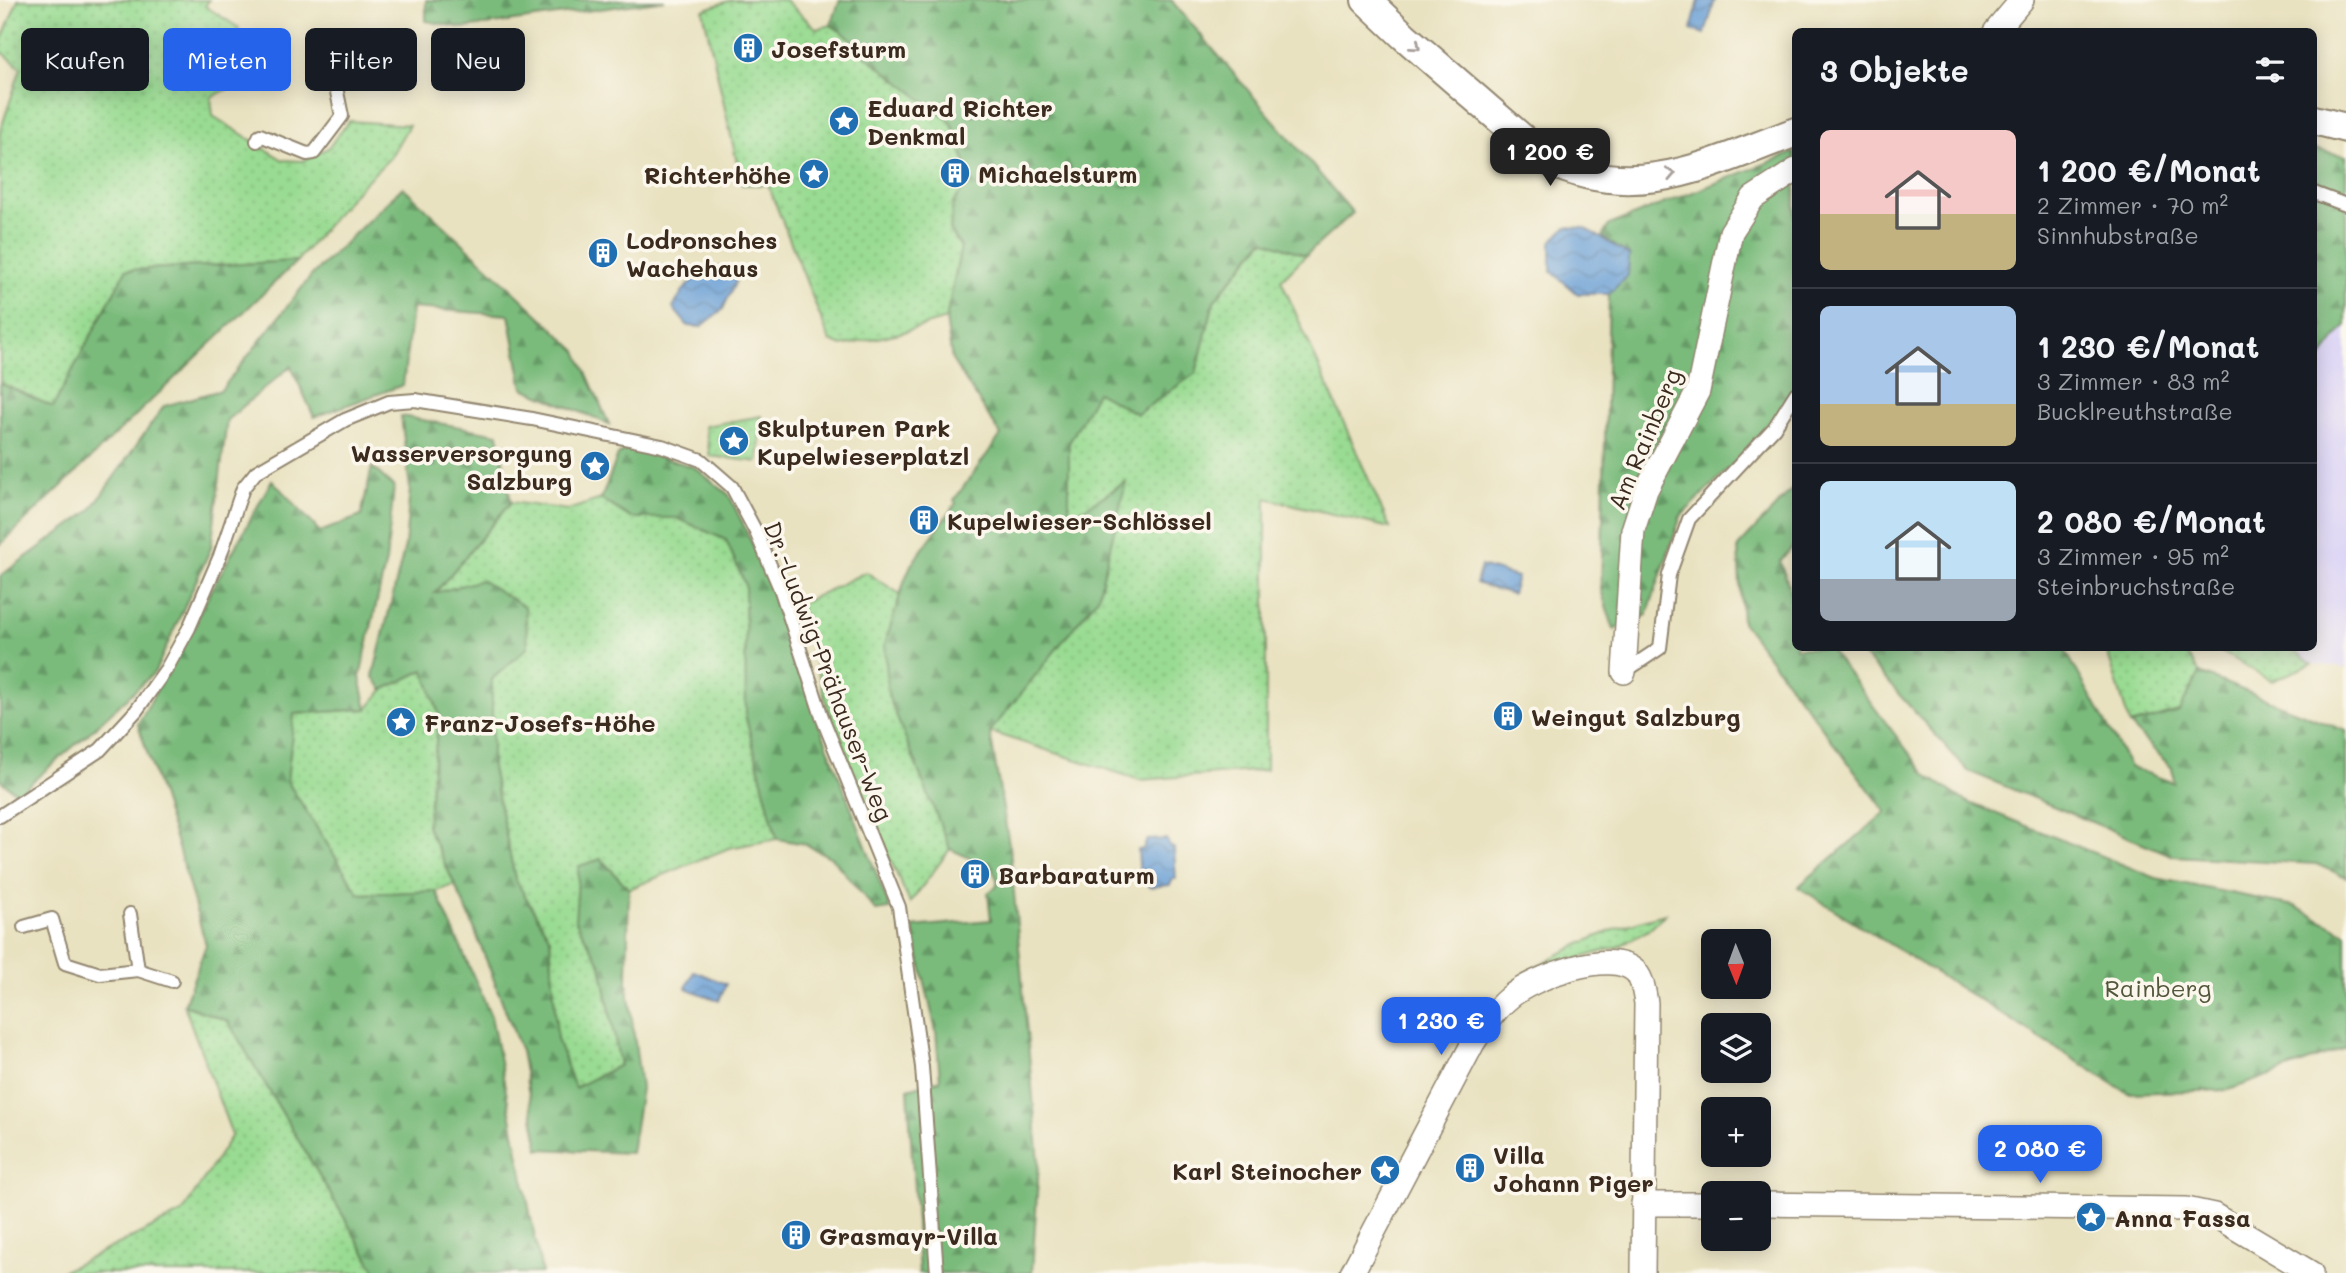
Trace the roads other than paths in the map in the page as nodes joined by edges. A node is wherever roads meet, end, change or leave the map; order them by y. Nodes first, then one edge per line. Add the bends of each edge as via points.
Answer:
1 (1366, 0) edge
2 (2022, 0) edge
3 (1998, 28) edge
4 (337, 92) dead end
5 (2317, 121) edge
6 (2346, 128) edge
7 (1792, 133) edge
8 (257, 141) dead end
9 (1792, 173) edge
10 (2317, 194) edge
11 (2346, 205) edge
12 (1792, 399) edge
13 (1624, 672) joint
14 (0, 817) edge
15 (130, 914) dead end
16 (24, 927) dead end
17 (138, 970) junction
18 (172, 981) dead end
19 (1643, 1203) junction
20 (1701, 1204) edge
21 (1771, 1204) edge
22 (2301, 1270) edge
23 (937, 1273) edge
24 (1352, 1273) edge
25 (1643, 1273) edge

1 -> 7 street via 1547,160 1570,171 1628,181 1673,175
2 - 3 street
4 - 8 lane via 342,116 314,153 260,135
5 - 6 street
9 - 13 street, Am Rainberg via 1753,198 1731,232 1698,391 1646,490 1633,530
10 - 11 lane
12 - 13 lane, Am Rainberg via 1774,428 1689,519 1669,576 1660,648
14 - 23 lane, Dr.-Ludwig-Prähauser-Weg via 100,750 136,711 189,628 243,488 256,472 345,420 389,402 415,400 662,446 701,460 732,487 756,532 781,591 822,717 899,907 922,1067
15 - 17 lane
16 - 17 lane via 52,919 65,963 100,974
17 - 18 lane
19 - 20 street
19 - 24 street via 1646,1003 1642,982 1625,965 1558,971 1512,995 1473,1043
19 - 25 street
21 - 22 street via 2186,1209 2214,1215

